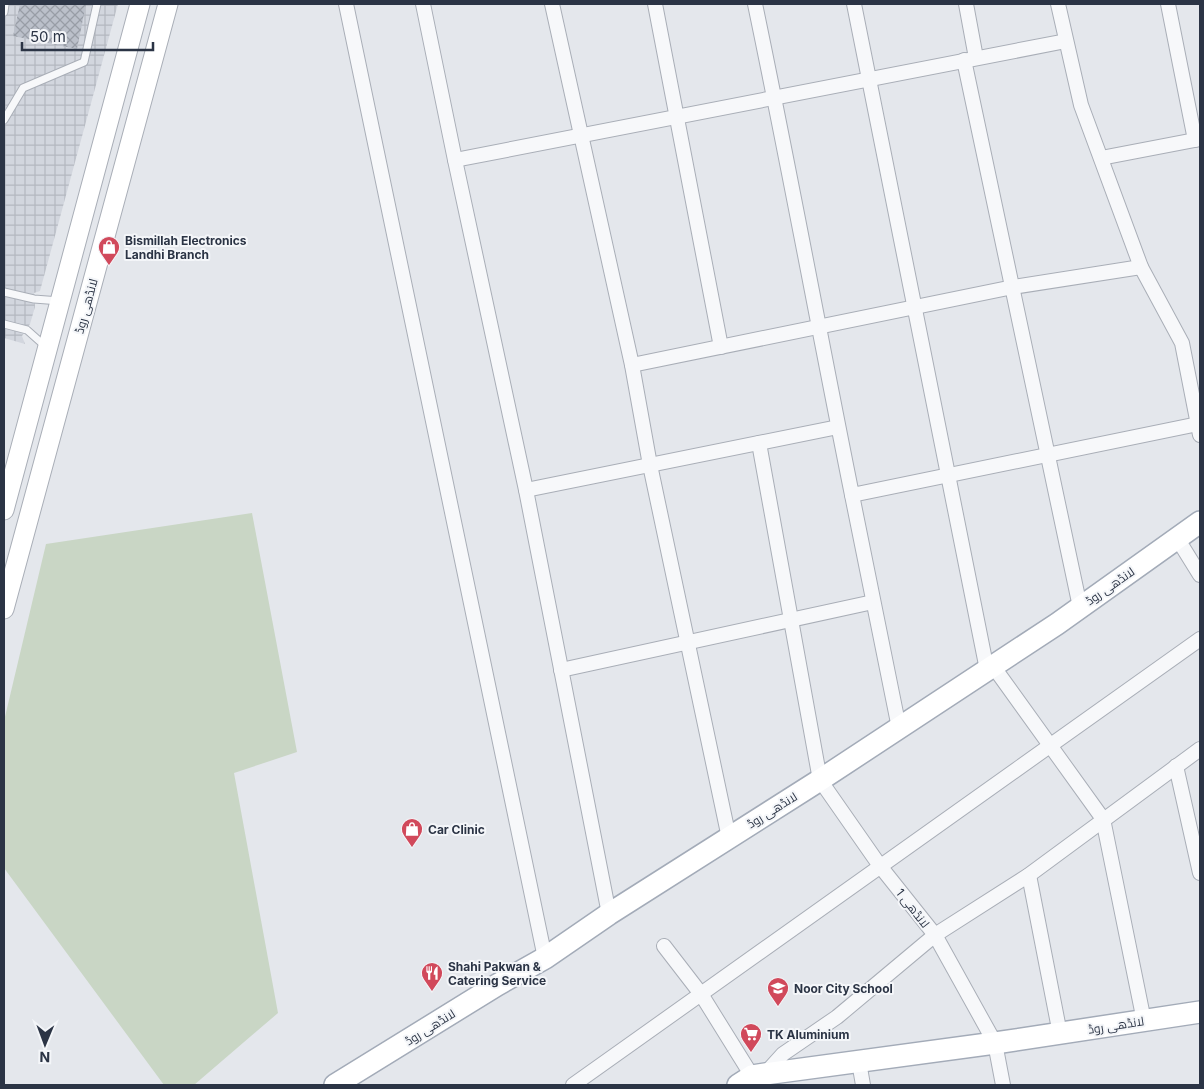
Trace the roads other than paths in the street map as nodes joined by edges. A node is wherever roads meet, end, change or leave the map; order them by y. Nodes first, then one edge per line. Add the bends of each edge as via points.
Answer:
1 (5, 4) edge
2 (96, 4) edge
3 (140, 4) edge
4 (168, 4) edge
5 (346, 4) edge
6 (423, 4) edge
7 (552, 4) edge
8 (655, 4) edge
9 (755, 4) edge
10 (854, 4) edge
11 (966, 4) edge
12 (1058, 4) edge
13 (1168, 4) edge
14 (4, 12) edge
15 (1066, 41) junction
16 (970, 59) junction
17 (869, 79) junction
18 (775, 98) junction
19 (678, 118) junction
20 (4, 120) edge
21 (580, 136) junction
22 (1198, 140) edge
23 (1101, 158) junction
24 (455, 160) junction
25 (1141, 267) junction
26 (1013, 288) junction
27 (91, 289) junction
28 (4, 292) edge
29 (62, 294) junction
30 (915, 308) junction
31 (4, 324) edge
32 (818, 327) junction
33 (721, 347) junction
34 (47, 348) junction
35 (72, 358) junction
36 (632, 365) junction
37 (838, 426) junction
38 (1199, 430) edge
39 (759, 443) junction
40 (1048, 455) junction
41 (650, 465) junction
42 (948, 475) junction
43 (526, 490) junction
44 (852, 495) junction
45 (4, 510) edge
46 (1200, 522) edge
47 (1177, 538) junction
48 (1200, 575) edge
49 (873, 602) junction
50 (1080, 607) junction
51 (4, 609) edge
52 (792, 620) junction
53 (1200, 639) edge
54 (688, 643) junction
55 (990, 668) junction
56 (561, 670) junction
57 (899, 728) junction
58 (1050, 745) junction
59 (1200, 749) edge
60 (1176, 766) junction
61 (820, 780) junction
62 (1103, 819) junction
63 (728, 838) junction
64 (880, 866) junction
65 (1200, 873) edge
66 (1028, 875) junction
67 (609, 914) junction
68 (935, 936) junction
69 (664, 946) dead end
70 (545, 958) junction
71 (701, 994) junction
72 (1200, 1012) edge
73 (1144, 1020) junction
74 (1060, 1034) junction
75 (995, 1043) junction
76 (859, 1062) junction
77 (751, 1079) edge
78 (336, 1085) edge
79 (573, 1085) edge
80 (863, 1085) edge
81 (1002, 1085) edge

1 - 14 lane
2 - 20 lane via 84,62 23,88
3 - 29 main road
4 - 27 main road, لانڈھی روڈ
5 - 70 street
6 - 24 street
7 - 21 street
8 - 19 street
9 - 18 street
10 - 17 street
11 - 16 street
12 - 15 street
13 - 22 street
15 - 16 street
15 - 23 street via 1081,105
16 - 17 street
16 - 26 street
17 - 18 street
17 - 30 street
18 - 19 street
18 - 32 street
19 - 21 street
19 - 33 street
21 - 24 street
21 - 36 street
22 - 23 street
23 - 25 street
24 - 43 street
25 - 26 street
25 - 38 street via 1182,343
26 - 30 street
26 - 40 street
27 - 29 main road via 85,296 77,298
27 - 35 main road, لانڈھی روڈ
28 - 29 lane via 34,299
29 - 34 main road
30 - 32 street
30 - 42 street
31 - 34 lane via 27,330
32 - 33 street
32 - 37 street
33 - 36 street
34 - 35 main road via 54,342 66,343 72,350
34 - 45 main road
35 - 51 main road, لانڈھی روڈ
36 - 41 street
37 - 39 street
37 - 44 street
38 - 40 street
39 - 41 street
39 - 52 street
40 - 42 street
40 - 50 street
41 - 43 street
41 - 54 street
42 - 44 street
42 - 55 street
43 - 56 street
44 - 49 street
46 - 47 main road, لانڈھی روڈ
47 - 48 street
47 - 50 main road, لانڈھی روڈ
49 - 52 street
49 - 57 street
50 - 55 main road, لانڈھی روڈ
52 - 54 street
52 - 61 street
53 - 58 street
54 - 56 street
54 - 63 street
55 - 57 main road, لانڈھی روڈ
55 - 58 street
56 - 67 street
57 - 61 main road, لانڈھی روڈ
58 - 62 street
58 - 64 street
59 - 60 street
60 - 62 street
60 - 65 street
61 - 63 main road, لانڈھی روڈ
61 - 64 street, لانڈھی 1
62 - 66 street
62 - 73 street
63 - 67 main road, لانڈھی روڈ
64 - 68 street, لانڈھی 1
64 - 71 street
66 - 68 street
66 - 74 street
67 - 70 main road, لانڈھی روڈ
68 - 75 street, لانڈھی 1
68 - 77 street via 837,1017
69 - 71 street
70 - 78 main road, لانڈھی روڈ
71 - 77 street
71 - 79 street
72 - 73 main road, لانڈھی روڈ
73 - 74 main road, لانڈھی روڈ
74 - 75 main road, لانڈھی روڈ
75 - 76 main road, لانڈھی روڈ
75 - 81 street, لانڈھی 1
76 - 77 main road, لانڈھی روڈ
76 - 80 street

